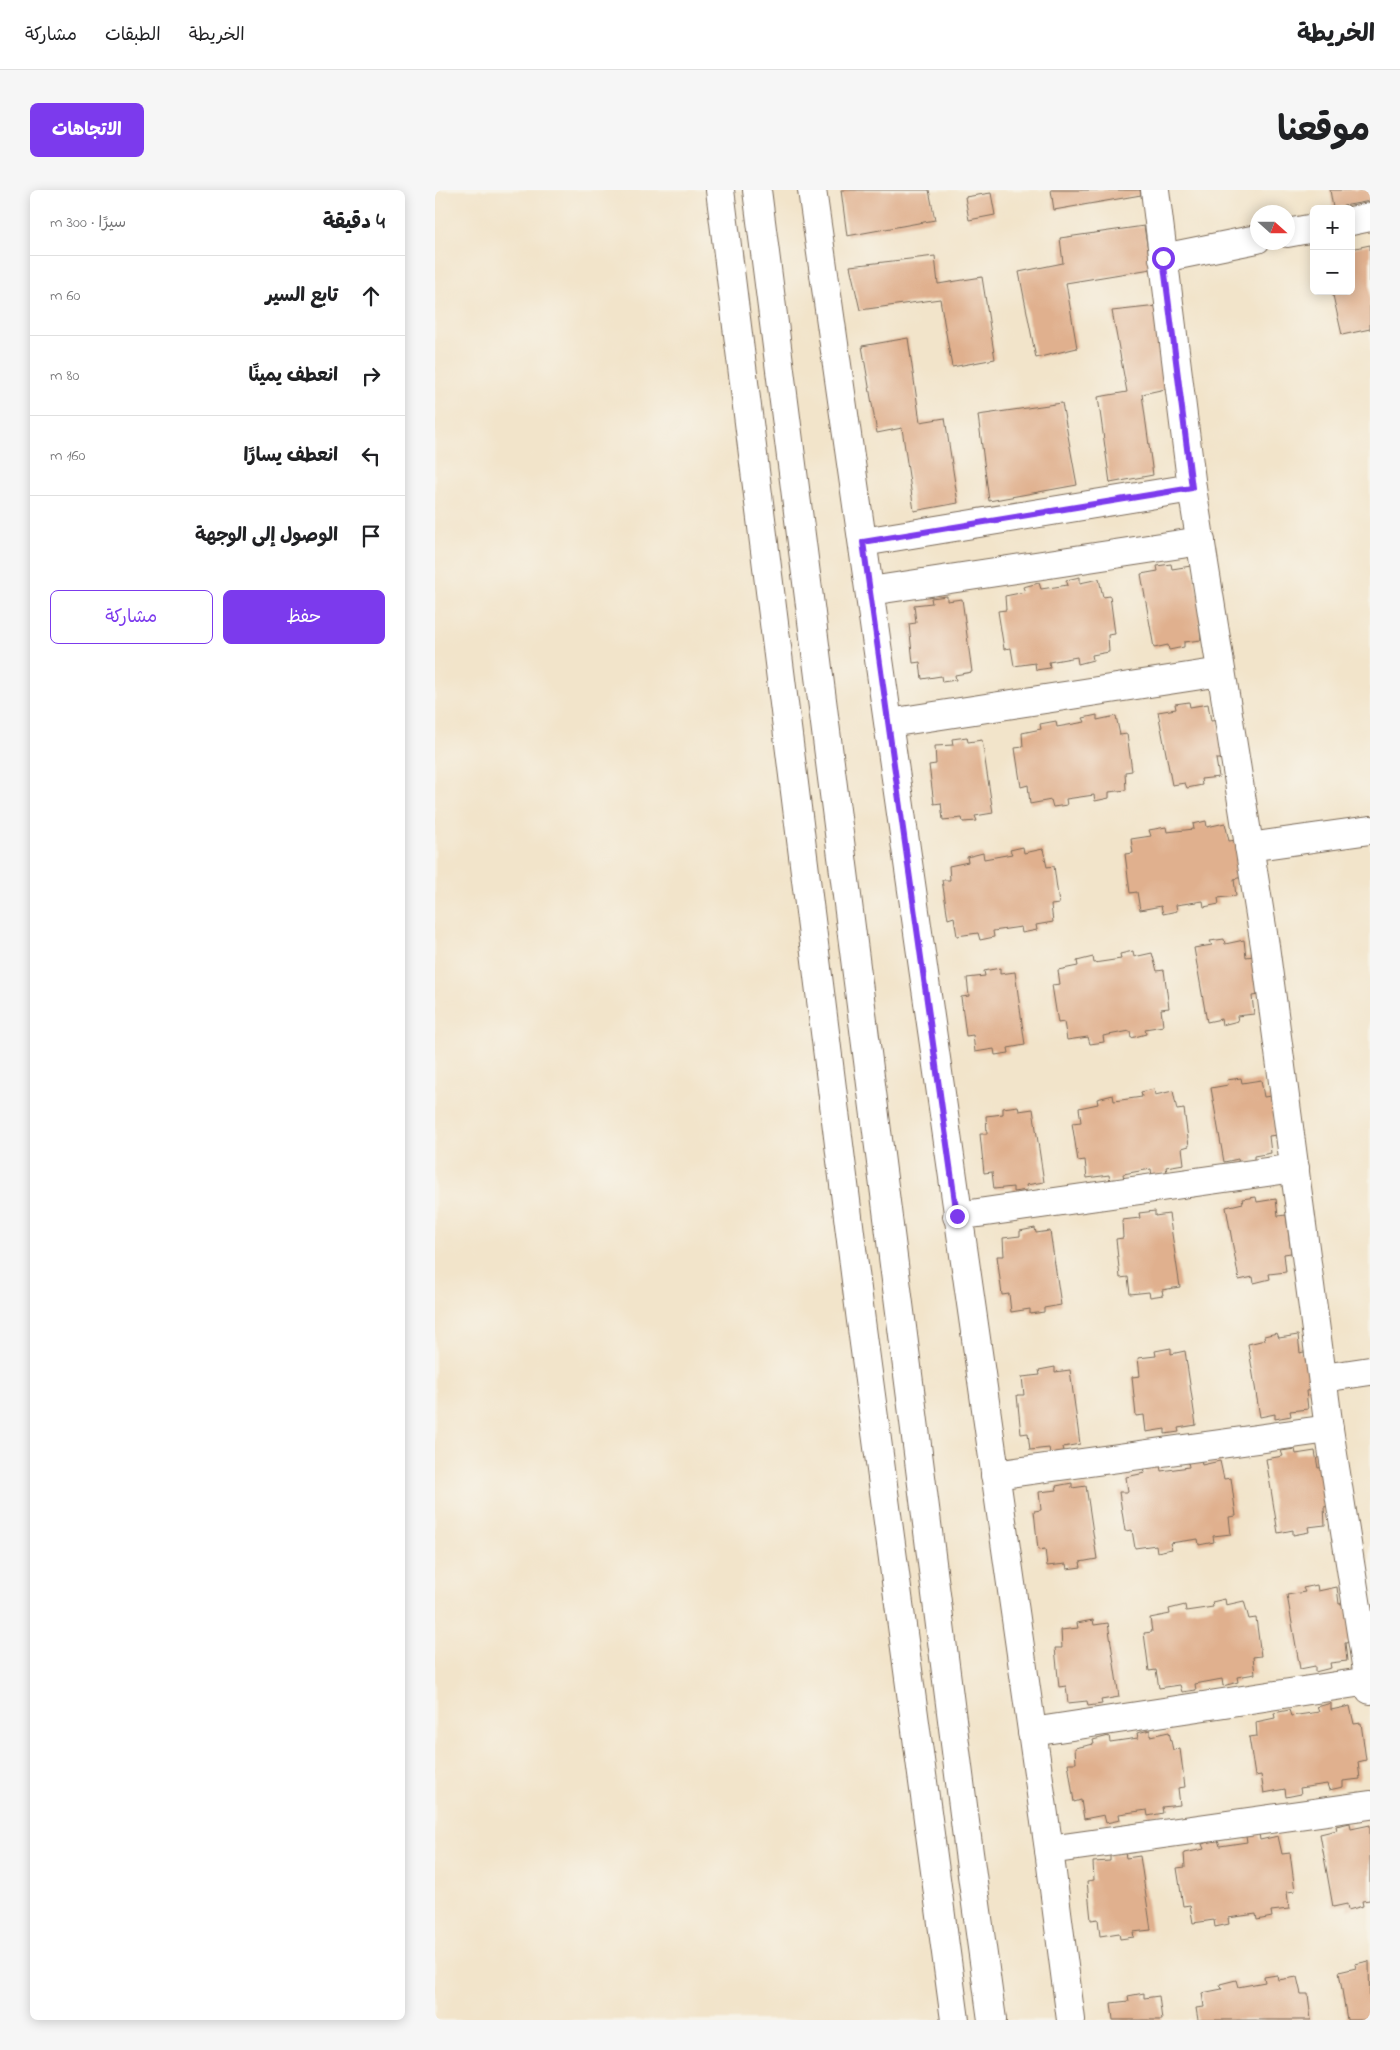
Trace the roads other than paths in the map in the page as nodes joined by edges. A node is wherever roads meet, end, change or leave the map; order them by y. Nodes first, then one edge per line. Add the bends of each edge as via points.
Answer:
1 (720, 190) edge
2 (757, 190) edge
3 (812, 190) edge
4 (1155, 190) edge
5 (1370, 217) edge
6 (1355, 220) edge
7 (1310, 229) edge
8 (1295, 232) edge
9 (1250, 240) edge
10 (1163, 258) junction
11 (1192, 488) junction
12 (1201, 541) junction
13 (863, 542) junction
14 (870, 591) junction
15 (1221, 672) junction
16 (889, 723) junction
17 (1370, 830) edge
18 (1249, 847) junction
19 (1295, 1168) junction
20 (957, 1216) junction
21 (1370, 1371) edge
22 (1323, 1378) junction
23 (1329, 1429) junction
24 (995, 1475) junction
25 (1367, 1654) edge
26 (1369, 1686) edge
27 (1032, 1732) junction
28 (1370, 1804) edge
29 (1049, 1850) junction
30 (955, 2020) edge
31 (992, 2020) edge
32 (1071, 2020) edge

1 - 30 street via 862,1331
2 - 31 street
3 - 13 street
4 - 10 street
5 - 6 street
7 - 8 street
9 - 10 street
10 - 11 street
11 - 12 street
11 - 13 street
12 - 14 street
12 - 15 street
13 - 14 street
14 - 16 street
15 - 16 street
15 - 18 street
16 - 20 street
17 - 18 street
18 - 19 street
19 - 20 street
19 - 22 street
20 - 24 street
21 - 22 street
22 - 23 street
23 - 24 street
23 - 25 street
24 - 27 street
25 - 26 street
26 - 27 street
27 - 29 street
28 - 29 street
29 - 32 street

